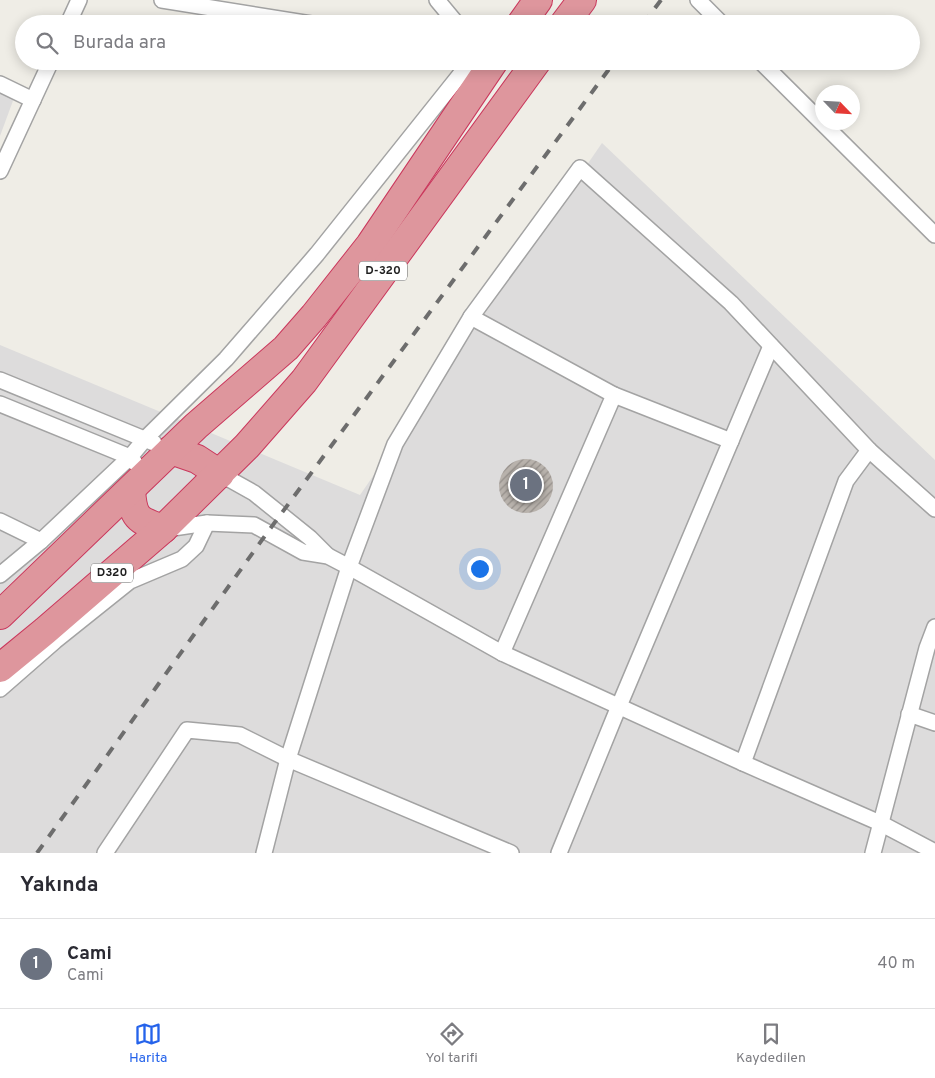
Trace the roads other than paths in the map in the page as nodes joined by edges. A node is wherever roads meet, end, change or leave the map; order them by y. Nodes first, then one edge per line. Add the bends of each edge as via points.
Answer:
1 (79, 0) edge
2 (162, 0) edge
3 (437, 0) edge
4 (538, 0) edge
5 (582, 0) edge
6 (698, 0) edge
7 (72, 15) edge
8 (255, 15) edge
9 (450, 15) edge
10 (527, 15) edge
11 (571, 15) edge
12 (713, 15) edge
13 (46, 70) edge
14 (466, 70) edge
15 (485, 70) edge
16 (530, 70) edge
17 (769, 70) edge
18 (0, 84) edge
19 (33, 100) junction
20 (445, 112) junction
21 (0, 171) edge
22 (935, 235) edge
23 (471, 317) junction
24 (771, 346) junction
25 (0, 380) edge
26 (614, 395) junction
27 (0, 404) edge
28 (144, 439) junction
29 (732, 441) junction
30 (171, 450) junction
31 (869, 450) junction
32 (135, 474) junction
33 (220, 474) junction
34 (935, 509) edge
35 (0, 521) edge
36 (208, 523) junction
37 (163, 529) junction
38 (41, 541) junction
39 (328, 556) junction
40 (349, 567) junction
41 (0, 575) edge
42 (0, 615) edge
43 (935, 627) edge
44 (502, 654) junction
45 (0, 668) edge
46 (0, 689) edge
47 (619, 706) junction
48 (909, 714) junction
49 (935, 722) edge
50 (288, 759) junction
51 (743, 763) junction
52 (880, 823) junction
53 (935, 852) edge
54 (105, 853) edge
55 (264, 853) edge
56 (510, 853) edge
57 (559, 853) edge
58 (873, 853) edge

1 - 7 street
2 - 8 street
3 - 9 street
4 - 10 highway
5 - 11 highway
6 - 12 street
13 - 19 street
14 - 20 street
15 - 20 highway, D-320
16 - 33 highway, D-320 via 304,381
17 - 22 street
18 - 19 street
19 - 21 street
20 - 28 street via 226,359
20 - 30 highway, D-320 via 370,245 314,316 286,348
23 - 24 street via 580,168 731,304
23 - 26 street
23 - 40 street via 395,444
24 - 29 street
24 - 31 street
25 - 28 street
26 - 29 street
26 - 44 street
27 - 32 street
28 - 30 street
28 - 32 street
29 - 47 street
30 - 32 highway
30 - 33 highway via 197,459
31 - 34 street
31 - 51 street via 846,481
32 - 37 highway via 132,505 136,516 142,522
32 - 38 street
32 - 42 highway
33 - 37 highway, D320
33 - 39 street via 254,494
35 - 38 street
36 - 37 street
36 - 39 street via 254,525 303,552
36 - 46 street via 196,546 182,559 130,581
37 - 45 highway, D320
38 - 41 street
39 - 40 street
40 - 44 street
40 - 50 street
43 - 48 street
44 - 47 street
47 - 51 street
47 - 57 street
48 - 49 street
48 - 52 street
50 - 54 street via 240,735 187,730
50 - 55 street
50 - 56 street
51 - 52 street
52 - 53 street
52 - 58 street

